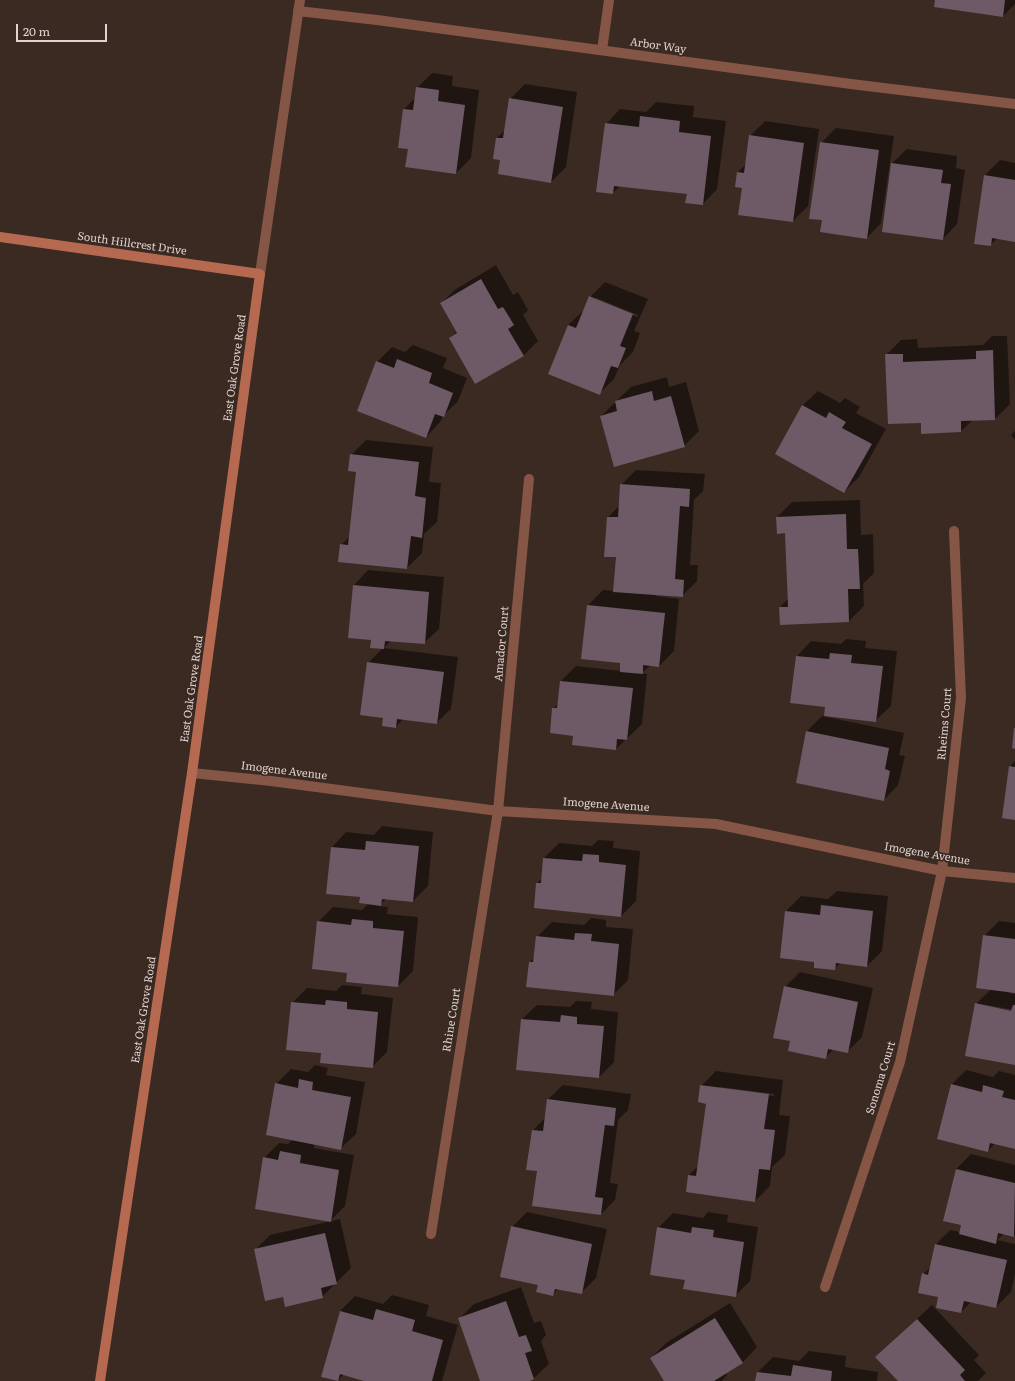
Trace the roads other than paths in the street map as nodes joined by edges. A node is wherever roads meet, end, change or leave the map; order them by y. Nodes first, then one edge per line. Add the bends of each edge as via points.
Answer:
1 (300, 0) edge
2 (609, 0) edge
3 (298, 11) junction
4 (602, 50) junction
5 (1015, 104) edge
6 (0, 237) edge
7 (260, 274) junction
8 (530, 480) dead end
9 (954, 531) dead end
10 (192, 772) junction
11 (498, 811) junction
12 (942, 871) junction
13 (1015, 878) edge
14 (431, 1234) dead end
15 (825, 1287) dead end
16 (100, 1381) edge

1 - 3 street, East Oak Grove Road
2 - 4 street
3 - 4 street, Arbor Way
3 - 7 street, East Oak Grove Road
4 - 5 street, Arbor Way
6 - 7 street, South Hillcrest Drive
7 - 10 street, East Oak Grove Road
8 - 11 street, Amador Court
9 - 12 street, Rheims Court via 961,698
10 - 11 street, Imogene Avenue
10 - 16 street, East Oak Grove Road
11 - 12 street, Imogene Avenue via 716,824
11 - 14 street, Rhine Court
12 - 13 street, Imogene Avenue
12 - 15 street, Sonoma Court via 900,1062

